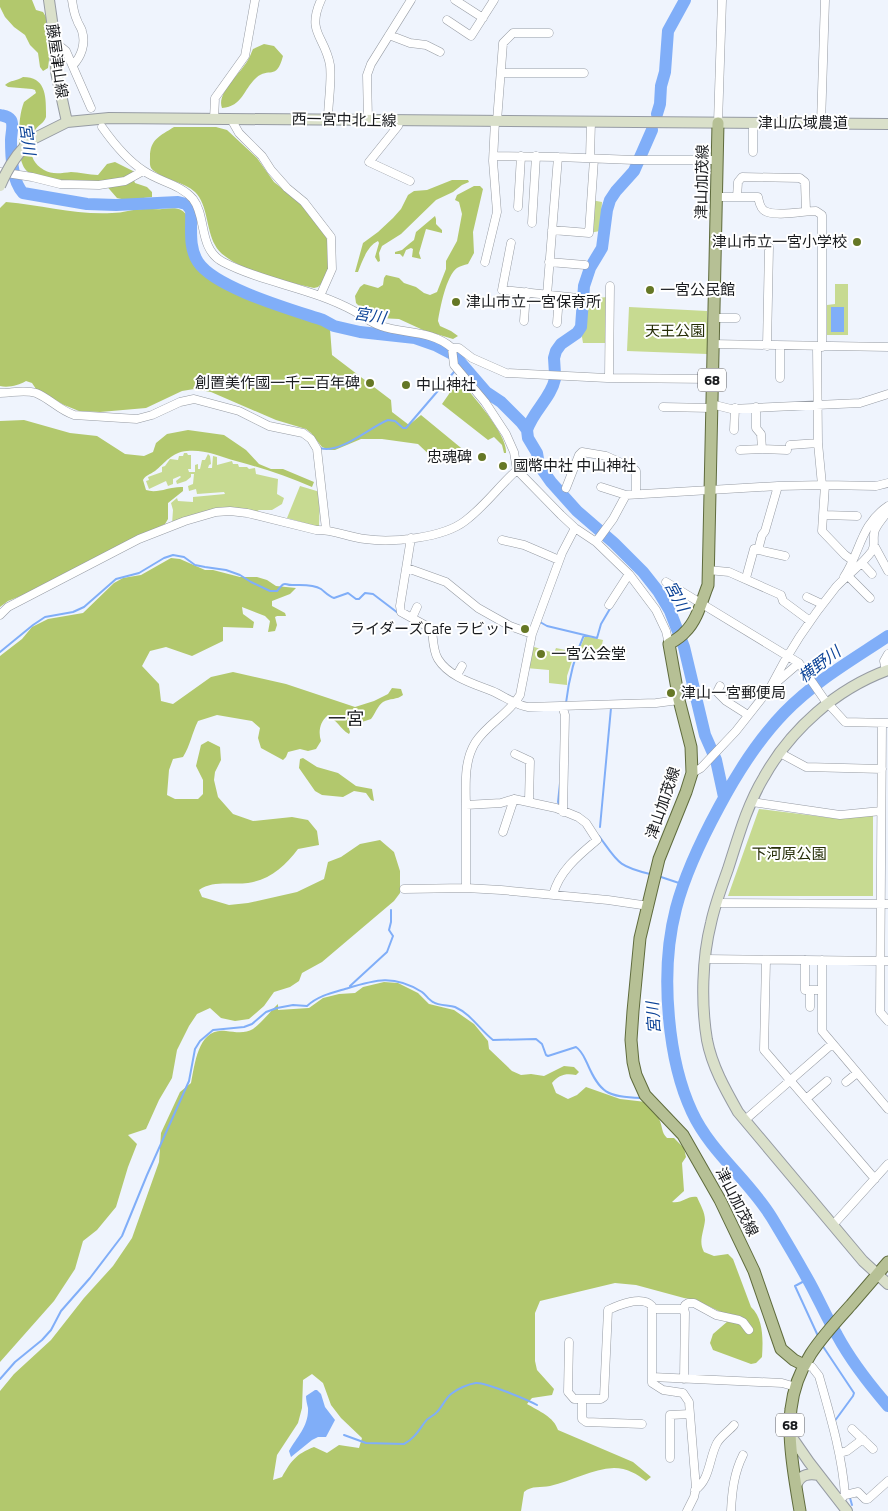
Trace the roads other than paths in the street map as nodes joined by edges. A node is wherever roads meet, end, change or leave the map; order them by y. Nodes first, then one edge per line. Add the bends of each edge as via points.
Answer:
1 (49, 0) edge
2 (72, 0) edge
3 (254, 0) edge
4 (319, 0) edge
5 (411, 0) edge
6 (455, 0) edge
7 (494, 0) edge
8 (722, 0) edge
9 (825, 0) edge
10 (483, 18) junction
11 (447, 20) dead end
12 (549, 33) dead end
13 (389, 35) junction
14 (55, 42) junction
15 (440, 52) dead end
16 (73, 65) junction
17 (501, 73) junction
18 (584, 73) dead end
19 (91, 108) dead end
20 (214, 119) junction
21 (231, 119) junction
22 (328, 119) junction
23 (368, 120) junction
24 (400, 120) junction
25 (496, 121) junction
26 (67, 122) junction
27 (590, 122) junction
28 (718, 123) junction
29 (753, 123) junction
30 (821, 123) junction
31 (888, 124) edge
32 (102, 127) dead end
33 (753, 152) dead end
34 (494, 156) junction
35 (521, 156) junction
36 (536, 156) junction
37 (558, 157) junction
38 (592, 159) junction
39 (718, 160) junction
40 (144, 171) junction
41 (4, 173) edge
42 (410, 181) dead end
43 (0, 186) edge
44 (717, 197) junction
45 (737, 197) junction
46 (518, 207) dead end
47 (806, 211) junction
48 (532, 223) dead end
49 (552, 230) junction
50 (716, 242) junction
51 (511, 243) dead end
52 (485, 262) dead end
53 (549, 262) junction
54 (585, 265) dead end
55 (610, 286) dead end
56 (526, 292) junction
57 (547, 294) junction
58 (320, 296) junction
59 (559, 296) junction
60 (578, 298) dead end
61 (713, 318) junction
62 (736, 318) dead end
63 (524, 321) dead end
64 (557, 324) dead end
65 (712, 344) junction
66 (767, 346) junction
67 (780, 346) junction
68 (819, 347) junction
69 (888, 347) edge
70 (452, 349) junction
71 (609, 377) junction
72 (780, 378) dead end
73 (712, 379) junction
74 (0, 392) edge
75 (888, 394) edge
76 (817, 404) junction
77 (711, 406) junction
78 (756, 407) junction
79 (663, 408) dead end
80 (735, 408) junction
81 (734, 430) dead end
82 (818, 443) junction
83 (762, 449) junction
84 (740, 450) dead end
85 (517, 470) junction
86 (888, 483) edge
87 (824, 485) junction
88 (778, 486) junction
89 (601, 487) dead end
90 (566, 488) dead end
91 (709, 490) junction
92 (636, 494) junction
93 (626, 495) junction
94 (888, 506) edge
95 (888, 511) edge
96 (824, 515) junction
97 (857, 516) dead end
98 (575, 528) junction
99 (326, 530) junction
100 (864, 534) junction
101 (410, 538) junction
102 (502, 540) dead end
103 (596, 542) junction
104 (874, 543) junction
105 (758, 550) junction
106 (785, 556) dead end
107 (559, 560) junction
108 (852, 560) junction
109 (862, 563) junction
110 (407, 568) junction
111 (708, 570) junction
112 (888, 571) edge
113 (629, 574) junction
114 (872, 574) dead end
115 (849, 576) junction
116 (746, 578) junction
117 (666, 582) dead end
118 (839, 585) junction
119 (807, 597) dead end
120 (870, 598) dead end
121 (701, 604) junction
122 (822, 604) junction
123 (609, 605) dead end
124 (417, 607) dead end
125 (0, 614) edge
126 (412, 618) junction
127 (437, 620) dead end
128 (810, 620) junction
129 (432, 631) junction
130 (532, 634) junction
131 (672, 642) junction
132 (888, 654) edge
133 (788, 655) junction
134 (800, 665) junction
135 (462, 666) dead end
136 (887, 671) edge
137 (456, 675) junction
138 (720, 686) dead end
139 (770, 688) junction
140 (679, 700) junction
141 (826, 701) junction
142 (514, 704) junction
143 (562, 706) junction
144 (748, 715) junction
145 (885, 723) edge
146 (780, 752) junction
147 (515, 754) dead end
148 (882, 769) junction
149 (696, 771) junction
150 (885, 783) edge
151 (514, 799) junction
152 (529, 801) junction
153 (752, 802) junction
154 (466, 805) junction
155 (563, 809) junction
156 (881, 811) junction
157 (503, 832) dead end
158 (885, 838) edge
159 (466, 888) junction
160 (404, 890) dead end
161 (884, 892) edge
162 (552, 895) junction
163 (717, 903) junction
164 (884, 904) edge
165 (648, 906) junction
166 (705, 959) junction
167 (766, 960) junction
168 (805, 960) junction
169 (822, 960) junction
170 (884, 961) edge
171 (805, 970) junction
172 (822, 970) junction
173 (810, 990) junction
174 (822, 990) junction
175 (810, 1007) dead end
176 (888, 1021) edge
177 (832, 1044) junction
178 (857, 1073) junction
179 (790, 1081) junction
180 (827, 1081) dead end
181 (846, 1082) dead end
182 (806, 1099) junction
183 (888, 1109) edge
184 (745, 1120) junction
185 (888, 1164) edge
186 (875, 1179) junction
187 (834, 1225) junction
188 (888, 1262) edge
189 (877, 1275) junction
190 (888, 1284) edge
191 (652, 1309) junction
192 (684, 1311) junction
193 (749, 1330) dead end
194 (570, 1342) dead end
195 (804, 1365) junction
196 (652, 1377) junction
197 (684, 1379) junction
198 (796, 1387) junction
199 (582, 1399) junction
200 (690, 1414) junction
201 (642, 1424) dead end
202 (734, 1426) dead end
203 (852, 1429) dead end
204 (791, 1436) junction
205 (863, 1439) junction
206 (874, 1449) dead end
207 (840, 1453) junction
208 (743, 1455) dead end
209 (670, 1458) dead end
210 (819, 1475) junction
211 (888, 1481) edge
212 (796, 1486) junction
213 (695, 1490) junction
214 (842, 1498) junction
215 (688, 1511) edge
216 (731, 1511) edge
217 (800, 1511) edge
218 (847, 1511) edge

1 - 14 main road, 藤屋津山線
2 - 16 street via 75,17 83,32 82,52
3 - 20 street via 245,56 216,98
4 - 22 street via 314,21 330,67
5 - 13 street
6 - 10 street
7 - 10 street
8 - 28 street
9 - 30 street
10 - 11 street via 471,36
12 - 17 street via 513,33 503,43
13 - 15 street
13 - 23 street via 367,75
14 - 16 street via 66,51
14 - 26 main road, 藤屋津山線 via 56,72
16 - 19 street
17 - 18 street
17 - 25 street
20 - 21 main road, 西一宮中北上線
20 - 26 main road, 西一宮中北上線 via 109,118
21 - 22 main road, 西一宮中北上線
21 - 58 street via 331,237 332,269
22 - 23 main road, 西一宮中北上線
23 - 24 main road, 西一宮中北上線
24 - 25 main road, 西一宮中北上線
24 - 42 street via 369,162
25 - 27 main road, 西一宮中北上線
25 - 34 street
26 - 43 main road, 西一宮中北上線, bridge via 23,147
27 - 28 main road, 西一宮中北上線
27 - 38 street
28 - 29 main road, 津山広域農道
28 - 39 main road, 津山加茂線 / 68
29 - 30 main road, 津山広域農道
29 - 33 street
30 - 31 main road, 津山広域農道
32 - 40 street via 122,152
34 - 35 street
34 - 52 street via 496,212
35 - 36 street
35 - 46 street
36 - 37 street
36 - 48 street
37 - 38 street
37 - 49 street
38 - 39 street
38 - 49 street via 589,233
39 - 44 main road, 津山加茂線 / 68
40 - 41 street via 125,181 99,185 60,184
40 - 58 street via 179,188 194,202 204,235 221,261 266,281
44 - 45 street
44 - 50 main road, 津山加茂線 / 68
45 - 47 street via 758,197 765,212
45 - 47 street via 738,182 742,177 800,178 805,182
47 - 68 street via 822,215
49 - 53 street
50 - 61 main road, 津山加茂線 / 68
50 - 66 street via 763,243 768,248
51 - 56 street via 502,290
53 - 54 street
53 - 57 street
55 - 71 street
56 - 57 street
56 - 63 street
57 - 59 street
58 - 70 street via 380,326 420,333
59 - 60 street
59 - 64 street
61 - 62 street
61 - 65 main road, 津山加茂線 / 68
65 - 66 street
65 - 73 main road, 津山加茂線 / 68
66 - 67 street
67 - 68 street
67 - 72 street
68 - 69 street
68 - 76 street
70 - 71 street via 458,348 506,373
70 - 85 street via 454,366 485,402 506,434
71 - 73 street
73 - 77 main road, 津山加茂線 / 68
74 - 99 street via 36,393 74,415 137,418 194,399 239,410 269,426 303,433 317,449
75 - 76 street via 860,403
76 - 78 street
76 - 82 street
77 - 79 street
77 - 80 street
77 - 91 main road, 津山加茂線 / 68
78 - 80 street
78 - 83 street via 756,428 761,434
80 - 81 street
82 - 83 street
82 - 87 street
83 - 84 street
85 - 98 street
85 - 101 street via 464,522 441,532
86 - 87 street via 876,486
87 - 88 street
87 - 96 street
88 - 91 street
88 - 105 street
89 - 93 street
90 - 92 street via 582,452 606,456 634,468
91 - 92 street
91 - 111 main road, 津山加茂線 / 68
92 - 93 street
93 - 103 street
94 - 100 street via 873,518
95 - 104 street via 876,528
96 - 97 street
96 - 108 street via 822,531
98 - 103 street
98 - 107 street
99 - 101 street via 365,539
99 - 125 street via 247,513 216,512 132,543
100 - 104 street
100 - 108 street
101 - 110 street
102 - 107 street via 524,544
103 - 113 street
104 - 109 street
104 - 112 street
105 - 106 street
105 - 116 street via 754,549
107 - 130 street
108 - 118 street
109 - 114 street
109 - 115 street
110 - 126 street via 400,606 401,612
110 - 130 street via 446,582 478,608
111 - 116 street via 721,570
111 - 121 main road, 津山加茂線 / 68 via 708,585
113 - 123 street
113 - 131 street via 656,610
115 - 118 street
115 - 120 street
116 - 128 street via 781,595 783,601
117 - 121 street
118 - 122 street
119 - 122 street
121 - 131 main road, 津山加茂線 / 68 via 685,633
121 - 133 street
122 - 128 street
124 - 126 street
126 - 129 street
127 - 129 street
128 - 133 street
129 - 137 street via 438,659
130 - 142 street via 522,688
131 - 140 main road, 津山加茂線
132 - 136 street via 884,661
133 - 134 street
133 - 139 street
134 - 139 street
134 - 141 street
135 - 137 street
136 - 141 main road
137 - 142 street
138 - 144 street via 717,692
139 - 144 street
140 - 143 street
140 - 149 main road, 津山加茂線
141 - 145 street via 845,722
141 - 146 main road
142 - 143 street
142 - 154 street via 485,730 471,750
143 - 155 street via 565,715
144 - 149 street
145 - 148 street
146 - 148 street via 806,768
146 - 153 main road
147 - 152 street via 530,761
148 - 150 street
149 - 165 main road, 津山加茂線 via 659,859
150 - 156 street
151 - 152 street
151 - 154 street
151 - 157 street
152 - 155 street
153 - 156 street via 840,815
153 - 163 main road
154 - 159 street
155 - 162 street via 586,823 597,840 566,869
156 - 158 street
158 - 161 street
159 - 160 street
159 - 162 street
161 - 164 street
162 - 165 street
163 - 164 street
163 - 166 main road via 710,923
164 - 170 street
165 - 195 main road, 津山加茂線 via 640,938 633,1011 632,1050 636,1074 648,1099 687,1142 720,1200 754,1271 781,1349
166 - 167 street
166 - 184 main road via 707,1040 713,1064
167 - 168 street
167 - 179 street via 764,1050
168 - 169 street
168 - 171 street
169 - 170 street
169 - 172 street
170 - 176 street via 880,1012
171 - 172 street
171 - 173 street via 805,990
172 - 174 street
173 - 174 street
173 - 175 street
174 - 177 street via 822,1031
177 - 178 street
177 - 179 street
178 - 181 street
178 - 183 street
179 - 182 street
179 - 184 street
180 - 182 street
182 - 186 street
184 - 187 main road
185 - 186 street
186 - 187 street
187 - 189 main road
188 - 189 main road, 68
189 - 190 main road
189 - 195 main road, 68 via 816,1344
191 - 192 street
191 - 196 street
191 - 199 street via 647,1302 626,1302 608,1310 604,1397
192 - 193 street via 688,1303 694,1303 716,1315 739,1320
192 - 197 street
194 - 199 street via 568,1392 574,1398
195 - 198 main road, 68
195 - 207 street via 812,1367 819,1376
196 - 197 street
196 - 200 street via 652,1383 663,1390 683,1393 689,1402
197 - 198 street via 782,1383
198 - 204 main road, 68 via 791,1408
199 - 201 street via 582,1419 586,1422
200 - 209 street via 670,1415
200 - 213 street
202 - 213 street via 717,1444 705,1479
203 - 205 street
204 - 210 main road
204 - 212 main road, 68
205 - 206 street
205 - 207 street
207 - 214 street
208 - 216 street via 737,1467
210 - 212 main road via 805,1475
210 - 214 main road
211 - 214 street via 868,1499 858,1492
212 - 217 main road, 68
213 - 215 street
214 - 218 main road

